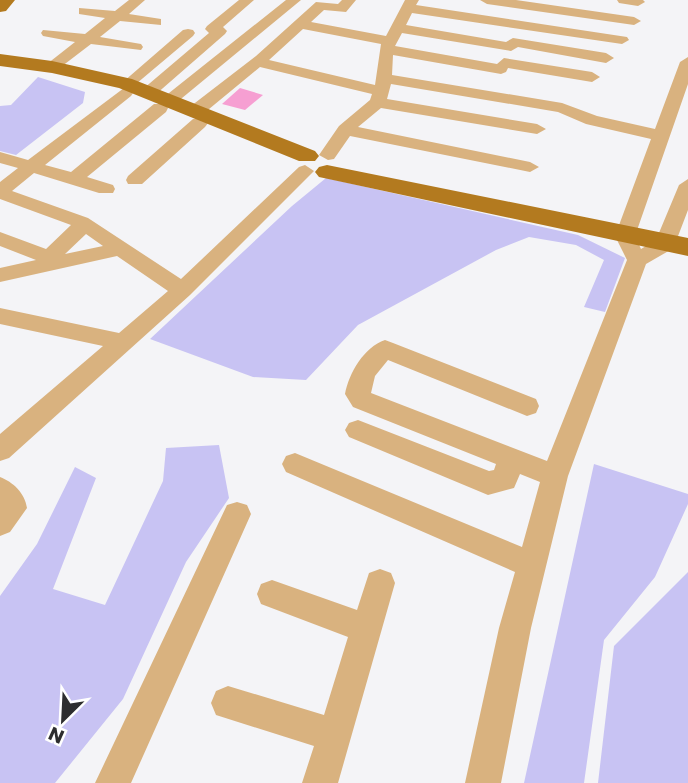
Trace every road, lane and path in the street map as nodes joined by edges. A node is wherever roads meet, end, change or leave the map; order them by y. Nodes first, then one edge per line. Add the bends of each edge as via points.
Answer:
1 (6, 0) edge
2 (138, 0) edge
3 (247, 0) edge
4 (294, 0) edge
5 (349, 0) edge
6 (487, 0) edge
7 (530, 3) edge
8 (410, 4) edge
9 (0, 7) edge
10 (84, 10) dead end
11 (117, 16) junction
12 (634, 21) dead end
13 (156, 22) dead end
14 (300, 24) junction
15 (520, 26) junction
16 (220, 31) junction
17 (48, 33) dead end
18 (188, 33) dead end
19 (248, 37) junction
20 (89, 38) junction
21 (391, 39) junction
22 (622, 40) dead end
23 (278, 44) junction
24 (512, 45) junction
25 (136, 47) dead end
26 (172, 47) junction
27 (195, 53) junction
28 (606, 58) dead end
29 (220, 59) junction
30 (0, 60) edge
31 (688, 62) edge
32 (254, 64) junction
33 (502, 66) junction
34 (52, 67) junction
35 (0, 68) edge
36 (592, 77) dead end
37 (542, 86) junction
38 (127, 89) junction
39 (381, 91) junction
40 (490, 94) junction
41 (160, 100) junction
42 (198, 117) junction
43 (537, 129) dead end
44 (345, 130) junction
45 (661, 136) junction
46 (0, 157) edge
47 (317, 163) junction
48 (32, 166) junction
49 (530, 167) dead end
50 (74, 179) junction
51 (135, 180) dead end
52 (688, 185) edge
53 (106, 189) dead end
54 (0, 192) edge
55 (84, 225) junction
56 (0, 238) edge
57 (631, 239) junction
58 (678, 239) edge
59 (120, 249) junction
60 (54, 260) junction
61 (0, 275) edge
62 (182, 289) junction
63 (0, 316) edge
64 (123, 342) junction
65 (527, 406) dead end
66 (358, 430) dead end
67 (0, 450) edge
68 (511, 459) junction
69 (295, 464) dead end
70 (555, 476) junction
71 (0, 489) edge
72 (237, 514) dead end
73 (0, 523) edge
74 (531, 565) junction
75 (380, 583) dead end
76 (272, 594) dead end
77 (366, 629) junction
78 (228, 703) dead end
79 (334, 735) junction
80 (113, 783) edge
81 (320, 783) edge
82 (483, 783) edge

1 - 9 main road
2 - 11 street
3 - 16 street via 212,29
4 - 19 street
5 - 14 street via 341,9 321,5
6 - 7 street
7 - 12 street
7 - 15 street
8 - 15 street
8 - 21 street
10 - 11 street
11 - 13 street
11 - 20 street
14 - 21 street
14 - 23 street
15 - 22 street
15 - 24 street
16 - 19 street
16 - 27 street
17 - 20 street
18 - 26 street
19 - 23 street
19 - 29 street
20 - 25 street
20 - 34 street
21 - 24 street
21 - 33 street
21 - 39 street
23 - 32 street
24 - 28 street
24 - 33 street
26 - 27 street
26 - 38 street
27 - 29 street
27 - 41 street
29 - 32 street
29 - 41 street
30 - 34 main road
31 - 45 street
32 - 39 street
32 - 42 street
33 - 37 street
33 - 40 street
34 - 38 main road
35 - 38 main road
36 - 37 street
37 - 40 street
37 - 45 street
38 - 41 main road
38 - 48 street
39 - 40 street
39 - 43 street
39 - 44 street
41 - 42 main road
41 - 50 street
42 - 47 main road
42 - 51 street
44 - 47 street
44 - 49 street
45 - 57 street
46 - 48 street
47 - 57 main road
47 - 62 street
48 - 50 street
48 - 54 street
50 - 53 street
52 - 58 street
54 - 55 street
55 - 59 street
55 - 60 street
56 - 60 street
57 - 58 main road
57 - 70 street
59 - 60 street
59 - 62 street
60 - 61 street
62 - 64 street
63 - 64 street
64 - 67 street
65 - 68 street via 385,349 357,388 362,400
66 - 68 street via 488,483 504,480
68 - 70 street
69 - 74 street
70 - 74 street
71 - 73 street via 13,508
72 - 80 street
74 - 82 street
75 - 77 street
76 - 77 street
77 - 79 street
78 - 79 street
79 - 81 street

